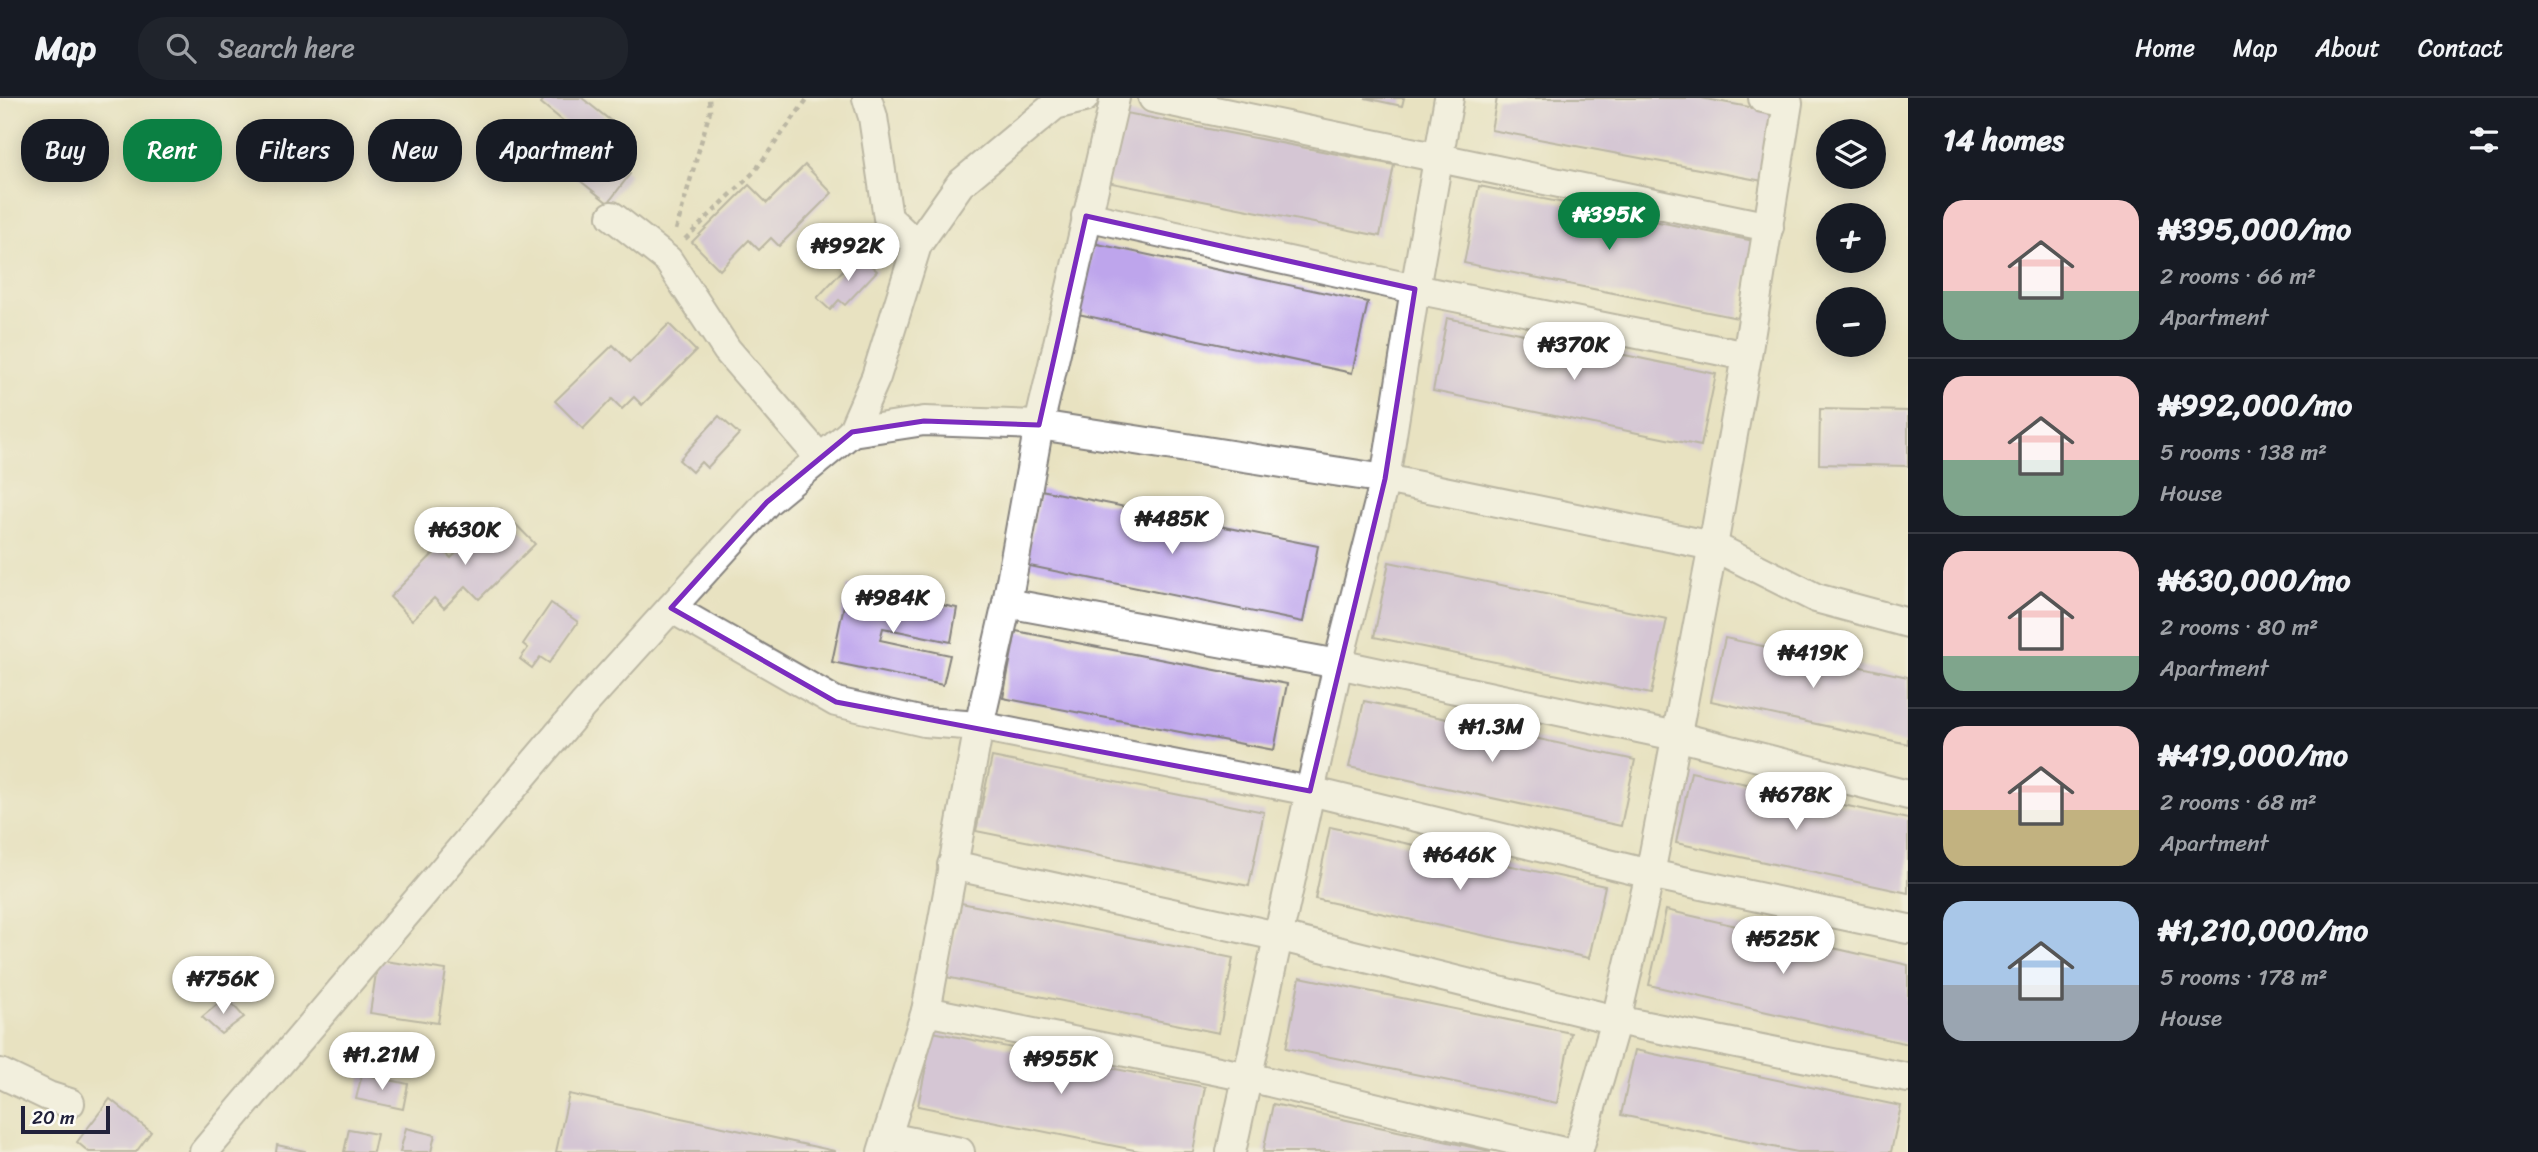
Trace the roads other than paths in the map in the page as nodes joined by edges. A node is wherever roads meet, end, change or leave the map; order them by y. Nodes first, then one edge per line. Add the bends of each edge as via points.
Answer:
1 (867, 98) edge
2 (1084, 98) edge
3 (1115, 98) edge
4 (1153, 98) edge
5 (1449, 98) edge
6 (1763, 98) edge
7 (1439, 156) junction
8 (612, 216) dead end
9 (1086, 216) junction
10 (1769, 227) junction
11 (917, 245) junction
12 (1415, 289) junction
13 (1747, 356) junction
14 (1039, 425) junction
15 (852, 432) junction
16 (820, 458) junction
17 (1385, 479) junction
18 (1713, 546) junction
19 (1007, 603) junction
20 (671, 608) junction
21 (1908, 622) edge
22 (1338, 664) junction
23 (979, 726) junction
24 (1676, 736) junction
25 (1310, 791) junction
26 (1908, 795) edge
27 (952, 865) junction
28 (1650, 874) junction
29 (1908, 929) edge
30 (1277, 936) junction
31 (926, 1011) junction
32 (1616, 1020) junction
33 (0, 1073) edge
34 (1248, 1077) junction
35 (1908, 1078) edge
36 (70, 1103) dead end
37 (885, 1144) edge
38 (204, 1152) edge
39 (960, 1152) edge
40 (1231, 1152) edge
41 (1564, 1152) edge
42 (1578, 1152) edge

1 - 11 street via 888,218
2 - 11 street via 1055,104 960,184
3 - 9 street
4 - 7 street
5 - 7 street
6 - 10 street via 1788,103
7 - 10 street
7 - 12 street
8 - 16 street via 668,260 727,350
9 - 12 street
9 - 14 street
10 - 13 street
11 - 15 street via 876,377
12 - 13 street
12 - 17 street
13 - 18 street
14 - 15 street via 924,421
14 - 17 street
14 - 19 street
15 - 16 street
16 - 20 street via 767,502
17 - 18 street
17 - 22 street
18 - 21 street via 1816,598
18 - 24 street
19 - 22 street
19 - 23 street
20 - 23 street via 836,702 924,722
20 - 38 street
22 - 24 street
22 - 25 street
23 - 25 street
23 - 27 street
24 - 26 street
24 - 28 street
25 - 28 street
25 - 30 street
27 - 30 street
27 - 31 street
28 - 29 street
28 - 32 street
30 - 32 street
30 - 34 street
31 - 34 street
31 - 37 street
32 - 35 street
32 - 42 street
33 - 36 street
34 - 40 street
34 - 41 street
37 - 39 street

